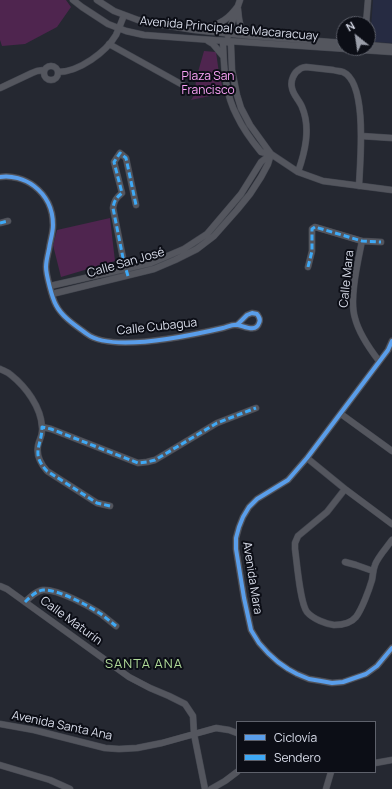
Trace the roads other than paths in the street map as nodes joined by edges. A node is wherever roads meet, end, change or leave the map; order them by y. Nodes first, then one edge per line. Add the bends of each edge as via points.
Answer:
1 (74, 0) edge
2 (97, 0) edge
3 (368, 0) edge
4 (239, 3) edge
5 (124, 15) junction
6 (367, 16) edge
7 (119, 28) junction
8 (203, 30) junction
9 (229, 33) junction
10 (251, 36) junction
11 (207, 40) junction
12 (228, 41) junction
13 (244, 42) junction
14 (336, 42) edge
15 (109, 44) junction
16 (376, 46) edge
17 (392, 47) edge
18 (392, 52) edge
19 (232, 54) junction
20 (223, 56) junction
21 (44, 70) junction
22 (58, 72) junction
23 (0, 88) edge
24 (190, 89) dead end
25 (361, 136) junction
26 (392, 138) edge
27 (271, 154) junction
28 (298, 172) junction
29 (0, 177) edge
30 (359, 186) junction
31 (392, 190) edge
32 (241, 194) junction
33 (247, 198) junction
34 (136, 205) dead end
35 (8, 221) dead end
36 (0, 223) edge
37 (362, 241) junction
38 (381, 242) dead end
39 (308, 267) dead end
40 (127, 272) junction
41 (50, 286) junction
42 (52, 294) junction
43 (237, 325) dead end
44 (392, 341) edge
45 (379, 361) junction
46 (0, 369) edge
47 (256, 408) dead end
48 (341, 414) junction
49 (42, 427) junction
50 (392, 451) edge
51 (307, 458) junction
52 (345, 489) junction
53 (110, 506) dead end
54 (392, 524) edge
55 (392, 540) edge
56 (346, 562) dead end
57 (373, 571) junction
58 (0, 586) edge
59 (25, 602) junction
60 (116, 626) dead end
61 (392, 648) edge
62 (0, 724) edge
63 (236, 733) edge
64 (194, 734) junction
65 (392, 760) edge
66 (376, 763) edge
67 (0, 765) edge
68 (236, 773) edge
69 (331, 773) edge
70 (70, 789) edge
71 (205, 789) edge
72 (211, 789) edge
73 (326, 789) edge

1 - 7 street, Avenida Principal de Macaracuay via 108,24
2 - 5 street, Avenida Principal de Macaracuay
3 - 6 street
4 - 8 street via 227,19
4 - 9 street
4 - 10 street via 241,28
5 - 7 street
5 - 8 street, Avenida Principal de Macaracuay via 150,23
7 - 11 street, Avenida Principal de Macaracuay via 144,35
7 - 15 street
8 - 9 street, Avenida Principal de Macaracuay
9 - 10 street, Avenida Principal de Macaracuay
9 - 12 street
10 - 14 street, Avenida Principal de Macaracuay
11 - 12 street, Avenida Principal de Macaracuay
11 - 20 street
12 - 13 street, Avenida Principal de Macaracuay
12 - 19 street
12 - 20 street via 223,44
13 - 18 street, Avenida Principal de Macaracuay
13 - 19 street
15 - 22 street via 86,64
15 - 24 street
16 - 17 street
19 - 27 street via 241,108
20 - 27 street via 228,93 236,116 261,152
21 - 22 street via 52,66
21 - 22 street via 46,79 51,80 57,77
21 - 23 street
25 - 26 street
25 - 28 street via 358,99 352,80 342,72 301,68 292,80 292,88 306,122 305,146
25 - 30 street
27 - 28 street
27 - 32 street, Calle San José via 261,162
27 - 33 street, Calle San José via 261,177
28 - 30 street via 323,181
29 - 41 street, Calle Cubagua via 30,182 45,196 50,205 53,226 46,268
30 - 31 street
32 - 33 street
32 - 40 street, Calle San José via 207,234 184,249
33 - 40 street, Calle San José via 214,236 197,249 154,269
34 - 40 street via 126,158 120,152 114,162 122,193 114,202 113,208
35 - 36 street
37 - 38 street, Calle Mara
37 - 39 street, Calle Mara via 315,227 312,229
37 - 45 street, Calle Mara via 353,295 354,316 363,337
40 - 41 street, Calle San José
40 - 42 street, Calle San José
41 - 42 street, Calle Cubagua
42 - 43 street, Calle Cubagua via 62,313 70,320 90,336 109,342 169,338
44 - 45 street, Avenida Mara
45 - 48 street, Avenida Mara
46 - 49 street via 10,374 26,390 39,411
47 - 49 street via 218,423 155,460 138,463
48 - 50 street
48 - 51 street, Avenida Mara
49 - 53 street via 38,455 43,466 97,503
51 - 52 street
51 - 61 street, Avenida Mara via 288,480 257,499 249,507 239,527 236,538 237,563 251,630 278,662 297,674 321,681 343,682 366,674 377,666
52 - 54 street
52 - 57 street via 327,512 298,536 295,543 301,592 307,612 333,625 351,621 362,606
55 - 57 street via 375,563
56 - 57 street
58 - 59 street, Calle Maturín
59 - 60 street via 42,590 61,593 101,614
59 - 64 street, Calle Maturín via 129,677 185,704 193,716
62 - 64 street, Avenida Santa Ana via 119,749 137,748
63 - 64 street, Avenida Santa Ana via 216,728
64 - 71 street, Calle Maturín
65 - 66 street
67 - 70 street via 50,780
68 - 72 street
69 - 73 street

